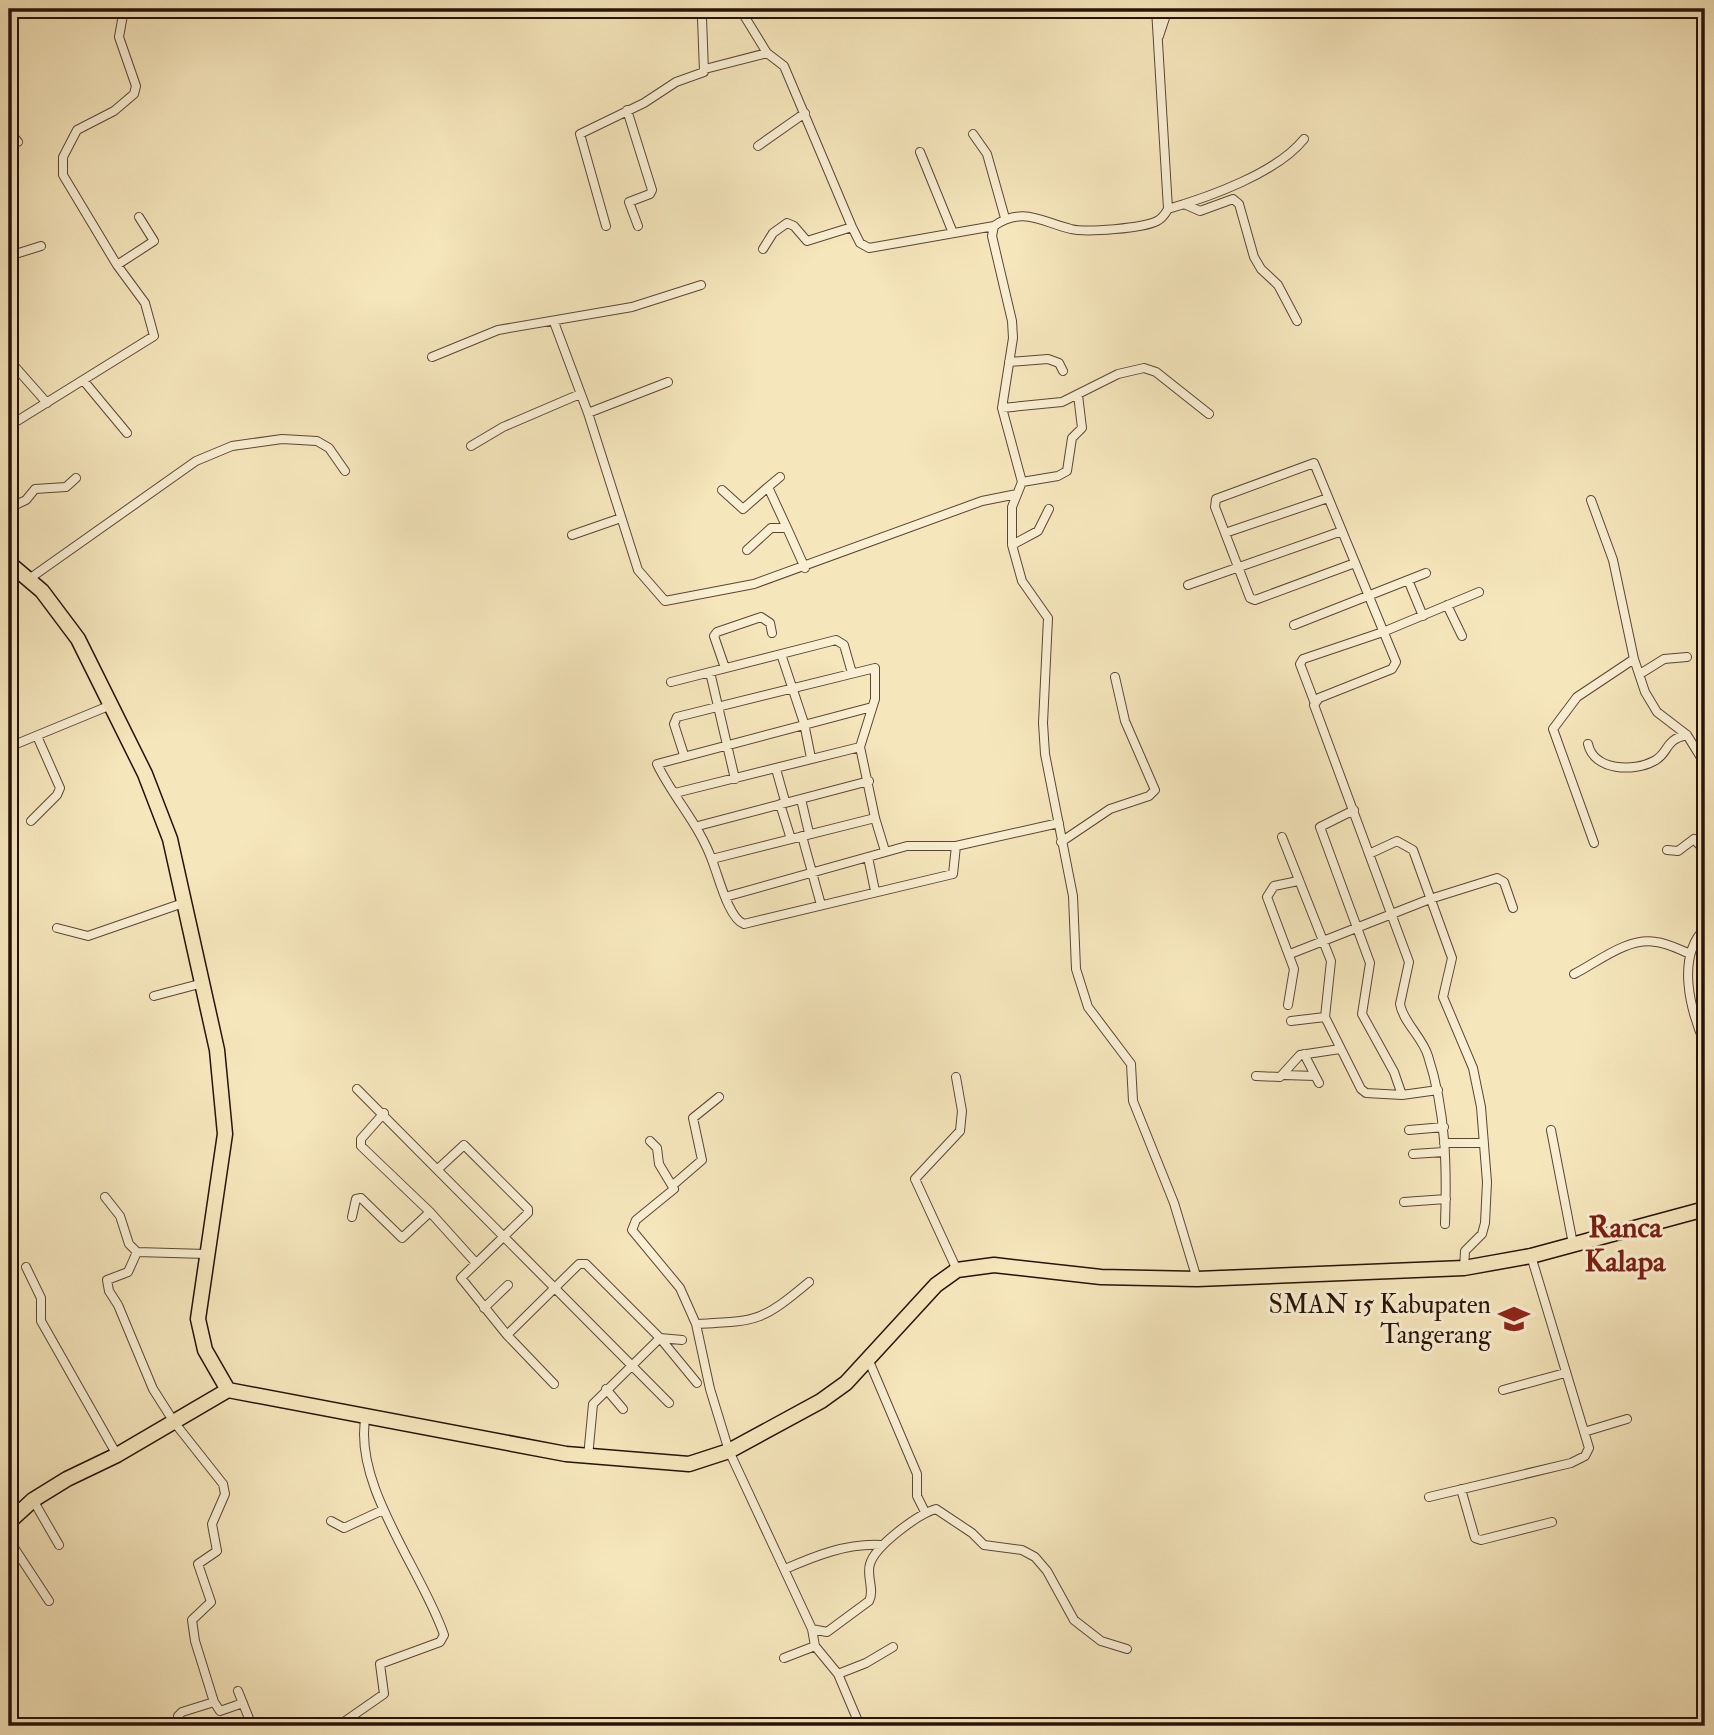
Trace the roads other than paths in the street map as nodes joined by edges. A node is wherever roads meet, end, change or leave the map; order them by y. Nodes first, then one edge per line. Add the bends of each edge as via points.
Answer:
1 (124, 9) edge
2 (707, 9) edge
3 (740, 9) edge
4 (1156, 9) edge
5 (1168, 9) edge
6 (1157, 40) junction
7 (766, 53) junction
8 (705, 69) junction
9 (627, 110) junction
10 (805, 113) junction
11 (9, 131) edge
12 (973, 134) dead end
13 (1304, 139) dead end
14 (18, 142) dead end
15 (758, 146) dead end
16 (920, 152) dead end
17 (1184, 204) junction
18 (1168, 209) junction
19 (139, 217) dead end
20 (1005, 218) junction
21 (606, 226) dead end
22 (638, 226) dead end
23 (994, 226) junction
24 (852, 227) junction
25 (953, 233) junction
26 (41, 246) dead end
27 (763, 249) dead end
28 (9, 256) edge
29 (117, 265) junction
30 (701, 285) dead end
31 (1297, 321) dead end
32 (554, 322) junction
33 (432, 357) dead end
34 (9, 360) edge
35 (1009, 362) junction
36 (1063, 371) dead end
37 (83, 380) junction
38 (668, 382) dead end
39 (580, 394) junction
40 (1078, 395) junction
41 (47, 403) junction
42 (1002, 408) junction
43 (589, 413) junction
44 (1209, 414) dead end
45 (9, 426) edge
46 (127, 433) dead end
47 (471, 446) dead end
48 (345, 471) dead end
49 (780, 477) dead end
50 (76, 478) dead end
51 (1022, 482) junction
52 (768, 487) junction
53 (722, 490) dead end
54 (1017, 494) junction
55 (1328, 498) junction
56 (1591, 500) dead end
57 (9, 508) edge
58 (1049, 509) dead end
59 (621, 517) junction
60 (787, 528) junction
61 (1342, 531) junction
62 (1225, 533) junction
63 (572, 536) dead end
64 (1012, 545) junction
65 (747, 550) dead end
66 (1355, 563) junction
67 (9, 564) edge
68 (805, 568) junction
69 (1239, 570) junction
70 (1426, 573) dead end
71 (29, 579) junction
72 (1408, 580) junction
73 (1188, 585) dead end
74 (1479, 592) dead end
75 (1368, 595) junction
76 (1447, 605) junction
77 (1423, 615) junction
78 (1294, 625) dead end
79 (1383, 632) junction
80 (772, 633) dead end
81 (1462, 636) dead end
82 (781, 654) junction
83 (1687, 657) dead end
84 (1634, 659) junction
85 (725, 668) junction
86 (710, 672) junction
87 (852, 673) junction
88 (1640, 674) junction
89 (1115, 677) dead end
90 (671, 682) dead end
91 (792, 689) junction
92 (1314, 701) junction
93 (111, 705) junction
94 (872, 707) junction
95 (718, 709) junction
96 (804, 723) junction
97 (1687, 735) junction
98 (37, 736) junction
99 (1705, 743) edge
100 (1588, 744) dead end
101 (726, 746) junction
102 (9, 747) edge
103 (860, 747) junction
104 (1697, 747) junction
105 (684, 755) junction
106 (811, 758) junction
107 (1705, 764) edge
108 (776, 769) junction
109 (735, 779) junction
110 (869, 781) junction
111 (675, 793) junction
112 (801, 799) junction
113 (782, 803) junction
114 (1354, 810) junction
115 (875, 818) junction
116 (30, 821) dead end
117 (1059, 823) junction
118 (698, 826) junction
119 (806, 834) junction
120 (1282, 837) dead end
121 (791, 839) junction
122 (1061, 842) junction
123 (1594, 843) dead end
124 (959, 846) junction
125 (1667, 850) dead end
126 (885, 851) junction
127 (1705, 851) edge
128 (1369, 854) junction
129 (868, 857) junction
130 (712, 859) junction
131 (813, 872) junction
132 (1298, 881) junction
133 (875, 891) junction
134 (725, 897) junction
135 (1430, 899) junction
136 (186, 902) junction
137 (821, 905) junction
138 (1513, 908) dead end
139 (1391, 914) junction
140 (1357, 927) junction
141 (57, 928) dead end
142 (1705, 928) edge
143 (1323, 940) junction
144 (1688, 953) junction
145 (1290, 954) junction
146 (1574, 974) dead end
147 (203, 983) junction
148 (154, 996) dead end
149 (1288, 1005) dead end
150 (1325, 1017) junction
151 (1291, 1021) dead end
152 (1705, 1044) edge
153 (1340, 1049) junction
154 (1304, 1054) junction
155 (1284, 1075) junction
156 (1256, 1076) dead end
157 (956, 1077) dead end
158 (357, 1089) dead end
159 (1438, 1090) junction
160 (1402, 1095) junction
161 (719, 1097) dead end
162 (384, 1113) junction
163 (1444, 1126) junction
164 (1409, 1130) dead end
165 (1551, 1130) dead end
166 (650, 1141) dead end
167 (1484, 1143) junction
168 (1444, 1147) junction
169 (1413, 1154) dead end
170 (438, 1169) junction
171 (673, 1185) junction
172 (105, 1197) dead end
173 (1446, 1199) junction
174 (1404, 1202) dead end
175 (1705, 1209) edge
176 (430, 1212) junction
177 (352, 1217) dead end
178 (1445, 1224) dead end
179 (503, 1237) junction
180 (1573, 1244) junction
181 (137, 1252) junction
182 (206, 1254) junction
183 (1531, 1256) junction
184 (475, 1262) junction
185 (26, 1267) dead end
186 (1464, 1268) junction
187 (957, 1270) junction
188 (1197, 1279) junction
189 (808, 1282) dead end
190 (508, 1285) dead end
191 (554, 1288) junction
192 (484, 1308) junction
193 (696, 1324) junction
194 (507, 1335) junction
195 (660, 1338) junction
196 (682, 1340) dead end
197 (869, 1361) junction
198 (631, 1366) junction
199 (1565, 1373) junction
200 (697, 1383) dead end
201 (554, 1384) dead end
202 (228, 1390) junction
203 (606, 1390) junction
204 (1503, 1390) dead end
205 (669, 1403) dead end
206 (623, 1409) dead end
207 (366, 1415) junction
208 (1627, 1419) dead end
209 (174, 1422) junction
210 (1584, 1432) junction
211 (729, 1451) junction
212 (117, 1455) junction
213 (588, 1457) junction
214 (1461, 1489) junction
215 (1429, 1497) dead end
216 (33, 1500) junction
217 (383, 1510) junction
218 (925, 1512) junction
219 (331, 1521) dead end
220 (9, 1522) edge
221 (1552, 1522) dead end
222 (9, 1541) edge
223 (59, 1545) dead end
224 (881, 1545) junction
225 (785, 1569) junction
226 (49, 1601) dead end
227 (812, 1629) junction
228 (815, 1646) junction
229 (893, 1647) dead end
230 (1126, 1649) dead end
231 (784, 1658) dead end
232 (838, 1674) junction
233 (238, 1691) dead end
234 (214, 1702) junction
235 (243, 1703) junction
236 (179, 1726) edge
237 (252, 1726) edge
238 (338, 1726) edge
239 (860, 1726) edge

1 - 29 street via 119,37 136,86 134,94 114,111 77,130 63,157 64,175
2 - 8 street via 702,18
3 - 7 street
4 - 6 street
5 - 6 street
6 - 18 street
7 - 8 street
7 - 10 street via 784,66
8 - 9 street
9 - 21 street via 580,134
9 - 22 street via 652,190 629,202
10 - 15 street
10 - 24 street
11 - 14 street
12 - 20 street via 987,154
13 - 17 street via 1288,157 1265,170
16 - 25 street
17 - 18 street
17 - 31 street via 1200,211 1233,199 1239,204 1254,257 1278,285
18 - 20 street via 1155,222 1085,230 1034,216
19 - 29 street via 154,241
20 - 23 street
23 - 25 street
23 - 35 street via 992,236 1012,321
24 - 25 street via 860,243 869,248
24 - 27 street via 807,241 787,223 773,233
26 - 28 street
29 - 37 street via 145,303 153,335
30 - 32 street via 632,307
32 - 33 street via 498,330
32 - 39 street
34 - 41 street
35 - 36 street via 1048,359 1059,363
35 - 42 street
37 - 41 street
37 - 46 street
38 - 43 street
39 - 43 street
39 - 47 street
40 - 42 street via 1062,402
40 - 44 street via 1118,374 1144,368 1156,372
40 - 51 street via 1082,428 1072,438 1067,471
41 - 45 street
42 - 51 street
43 - 59 street
48 - 71 street via 329,448 317,441 282,439 232,446 186,468
49 - 52 street
50 - 57 street via 66,487 35,489
51 - 54 street
52 - 53 street via 743,509
52 - 60 street
54 - 64 street via 1012,507
54 - 68 street via 982,501
55 - 61 street
55 - 62 street
55 - 62 street via 1311,463 1216,499
56 - 84 street via 1614,560
58 - 64 street via 1038,531
59 - 63 street
59 - 68 street via 638,570 665,601 754,584
60 - 65 street via 771,528
60 - 68 street
61 - 66 street
61 - 69 street
62 - 69 street
64 - 117 street via 1022,581 1048,618 1042,723
66 - 69 street via 1255,600 1246,592
66 - 75 street
67 - 71 main road
69 - 73 street
70 - 72 street
71 - 93 main road via 72,631
72 - 75 street
72 - 77 street
74 - 76 street
75 - 78 street
75 - 79 street
76 - 77 street
76 - 81 street
77 - 79 street
79 - 92 street via 1396,662 1392,669
79 - 92 street via 1301,661
80 - 85 street via 761,617 717,632
82 - 85 street
82 - 87 street via 836,640 844,645
82 - 91 street
83 - 88 street via 1664,659
84 - 88 street
84 - 123 street via 1577,697 1553,729
85 - 86 street
86 - 90 street
86 - 95 street
87 - 91 street
87 - 94 street via 876,669
88 - 97 street via 1657,712
89 - 122 street via 1125,721 1155,790 1110,809
91 - 95 street
91 - 96 street
92 - 114 street
93 - 98 street
93 - 136 main road via 170,839
94 - 96 street
94 - 103 street
95 - 101 street
95 - 105 street via 675,719
96 - 101 street
96 - 106 street
97 - 100 street via 1671,740 1658,759 1635,766 1600,761
97 - 104 street
98 - 102 street
98 - 116 street via 60,788
99 - 104 street
101 - 105 street
101 - 109 street
103 - 106 street
103 - 110 street
104 - 107 street
105 - 111 street via 657,764
106 - 108 street
108 - 109 street
108 - 113 street
109 - 111 street
110 - 112 street
110 - 115 street
111 - 118 street
112 - 113 street
112 - 119 street
113 - 118 street
113 - 121 street
114 - 128 street
114 - 140 street via 1320,827
115 - 119 street
115 - 126 street
117 - 122 street
117 - 124 street
118 - 130 street
119 - 121 street
119 - 131 street
120 - 132 street
121 - 130 street
122 - 188 street via 1073,896 1079,984 1097,1022 1131,1065 1135,1108 1174,1203
124 - 126 street via 917,845
124 - 133 street via 953,874
125 - 127 street via 1678,851 1694,839
126 - 129 street
128 - 135 street via 1397,841 1405,843 1413,850
128 - 139 street
129 - 131 street
129 - 133 street
130 - 134 street
131 - 134 street
131 - 137 street
132 - 143 street
132 - 145 street via 1275,886 1267,897
133 - 137 street
134 - 137 street via 741,924
135 - 138 street via 1497,878 1504,882
135 - 139 street
135 - 167 street via 1452,958 1443,997 1473,1068
136 - 141 street via 88,936
136 - 147 main road
139 - 140 street
139 - 159 street via 1409,962 1401,1009 1428,1053
140 - 143 street
140 - 160 street via 1371,970 1362,1014
142 - 144 street
143 - 145 street
143 - 150 street via 1332,967
144 - 146 street via 1644,942 1610,953
144 - 152 street via 1689,992
145 - 149 street via 1295,979
147 - 148 street
147 - 182 main road via 226,1123
150 - 151 street
150 - 153 street
153 - 154 street
153 - 160 street via 1366,1093
154 - 155 street
154 - 155 street via 1317,1080
155 - 156 street
157 - 187 street via 960,1131 915,1179
158 - 162 street
159 - 160 street
159 - 163 street
161 - 171 street via 693,1118 702,1160
162 - 170 street
162 - 176 street via 361,1139 361,1146
163 - 164 street
163 - 168 street
165 - 180 street
166 - 171 street
167 - 168 street
167 - 186 street via 1485,1223 1482,1234 1465,1251
168 - 169 street
168 - 173 street
170 - 179 street
170 - 179 street via 464,1145 527,1209
171 - 193 street via 671,1193 636,1220 632,1229 678,1282
172 - 181 street
173 - 174 street
173 - 178 street
175 - 180 main road
176 - 177 street via 402,1238 361,1198 356,1199
176 - 184 street
179 - 184 street
179 - 191 street
180 - 183 main road
181 - 182 street
181 - 209 street via 128,1272 106,1282 153,1388
182 - 202 main road via 199,1329 205,1350
183 - 186 main road
183 - 199 street
184 - 192 street via 461,1278
185 - 212 street via 41,1298 41,1321
186 - 188 main road
187 - 188 main road via 994,1265 1101,1277
187 - 197 main road via 936,1284
189 - 193 street via 759,1318
190 - 192 street
191 - 194 street
191 - 195 street via 579,1264 586,1264
191 - 198 street
192 - 194 street
193 - 211 street
194 - 201 street
195 - 196 street
195 - 198 street
195 - 200 street
197 - 211 main road via 821,1401
197 - 218 street via 916,1474 917,1496
198 - 203 street
198 - 205 street
199 - 204 street
199 - 210 street
202 - 207 main road
202 - 209 main road
203 - 206 street
203 - 213 street via 590,1411
207 - 213 main road
207 - 217 street via 362,1442
208 - 210 street
209 - 212 main road
209 - 234 street via 220,1477 224,1489 212,1524 217,1551 198,1564 211,1602 192,1619
210 - 214 street via 1589,1448 1579,1460
211 - 213 main road via 689,1464
211 - 225 street
212 - 216 main road
214 - 215 street
214 - 221 street via 1470,1529 1482,1541
216 - 220 main road
216 - 223 street
217 - 219 street via 344,1528
217 - 238 street via 443,1637 380,1664 382,1696
218 - 224 street
218 - 230 street via 942,1511 984,1545 1028,1552 1047,1571 1074,1620 1101,1641
222 - 226 street
224 - 225 street via 823,1553
224 - 227 street via 869,1566 869,1601 827,1632
225 - 227 street
227 - 228 street
228 - 231 street
228 - 232 street
229 - 232 street
232 - 239 street
233 - 235 street
234 - 235 street via 220,1711
234 - 236 street via 181,1712
235 - 237 street

